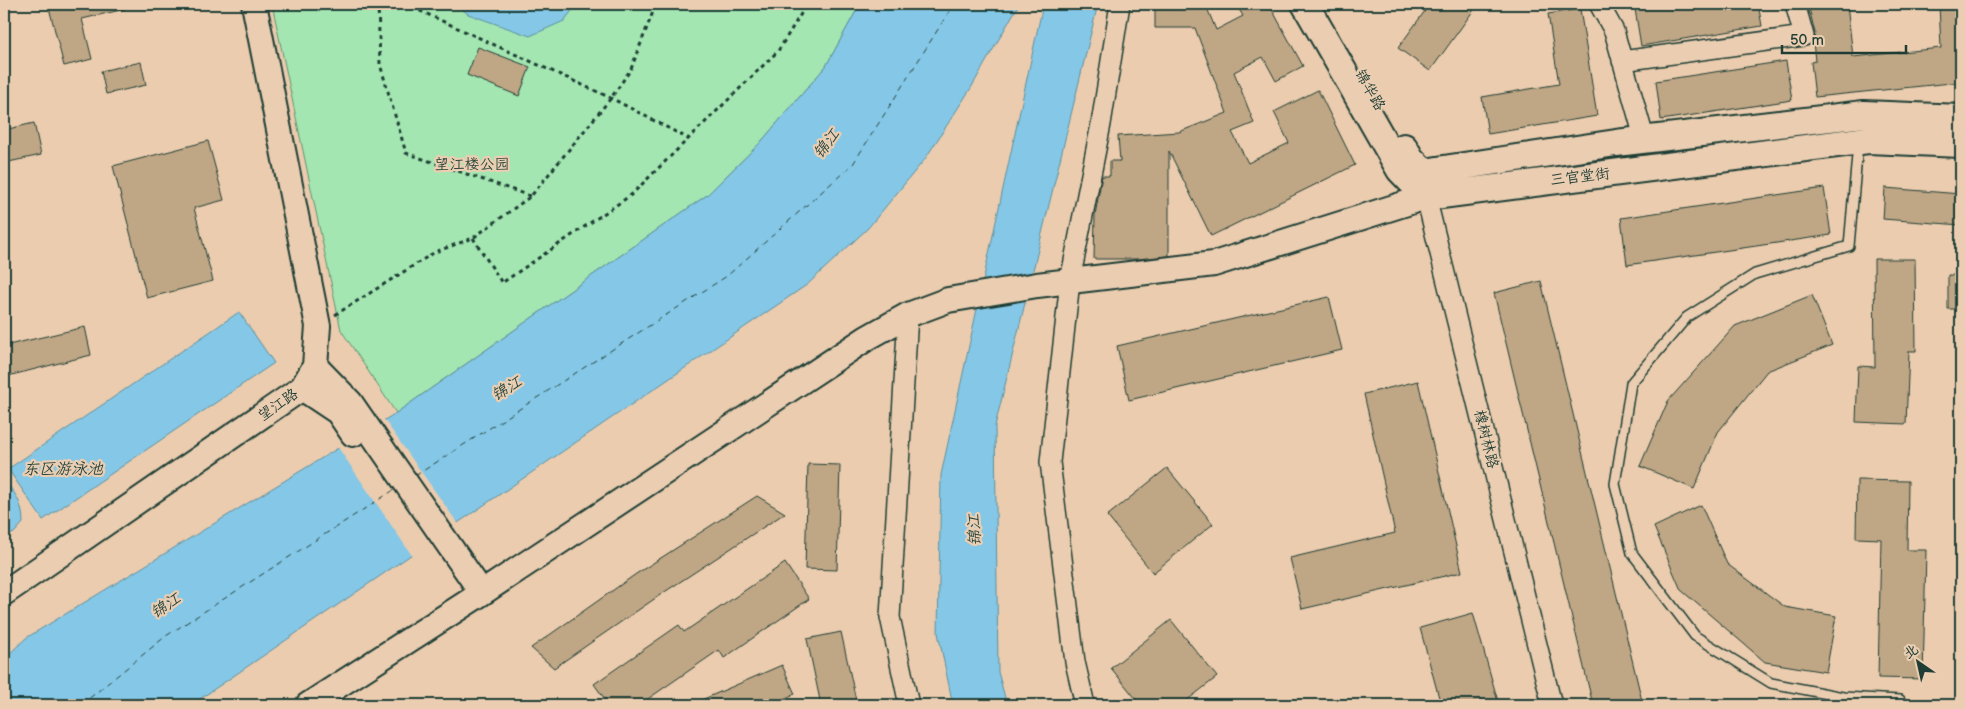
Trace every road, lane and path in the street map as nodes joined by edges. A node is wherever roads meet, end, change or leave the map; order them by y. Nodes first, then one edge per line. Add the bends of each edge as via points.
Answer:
1 (254, 4) edge
2 (378, 4) edge
3 (405, 4) edge
4 (656, 4) edge
5 (807, 4) edge
6 (1120, 4) edge
7 (1305, 4) edge
8 (1320, 4) edge
9 (1599, 4) edge
10 (1795, 4) edge
11 (1622, 62) junction
12 (611, 98) junction
13 (1961, 118) edge
14 (689, 139) junction
15 (1645, 140) junction
16 (1859, 141) junction
17 (1961, 144) edge
18 (1425, 185) junction
19 (530, 196) junction
20 (473, 238) junction
21 (1070, 281) junction
22 (908, 315) junction
23 (318, 326) junction
24 (315, 366) junction
25 (302, 388) junction
26 (344, 407) junction
27 (4, 593) edge
28 (475, 598) junction
29 (308, 705) edge
30 (909, 705) edge
31 (1085, 705) edge
32 (1552, 705) edge
33 (1901, 705) edge

1 - 23 street, 望江路
2 - 19 path via 380,64 406,153
3 - 12 path
4 - 12 path via 631,69
5 - 14 path via 778,51
6 - 21 street via 1101,124
7 - 18 main road via 1400,170
8 - 18 main road, 锦华路
9 - 11 street via 1614,31
10 - 11 street via 1804,36
11 - 15 street
12 - 14 path
12 - 19 path
13 - 15 main road, 三官堂街 via 1864,114
14 - 20 path via 631,196 502,283
15 - 18 main road, 三官堂街 via 1607,144
16 - 17 main road, 三官堂街
16 - 18 main road, 三官堂街
16 - 33 lane via 1849,246 1755,274 1687,318 1631,383 1615,484 1632,554 1695,636 1771,682 1843,697 1900,700
18 - 21 street via 1214,264
18 - 32 street, 橡树林路
19 - 20 path
20 - 23 path via 435,252
21 - 22 street via 948,300
21 - 31 street via 1050,462 1075,662
22 - 28 street via 858,343
22 - 30 street via 890,617
23 - 24 street, 望江路
24 - 25 street, 望江路
24 - 26 street
25 - 26 street
25 - 27 street, 望江路
26 - 28 street
28 - 29 street

